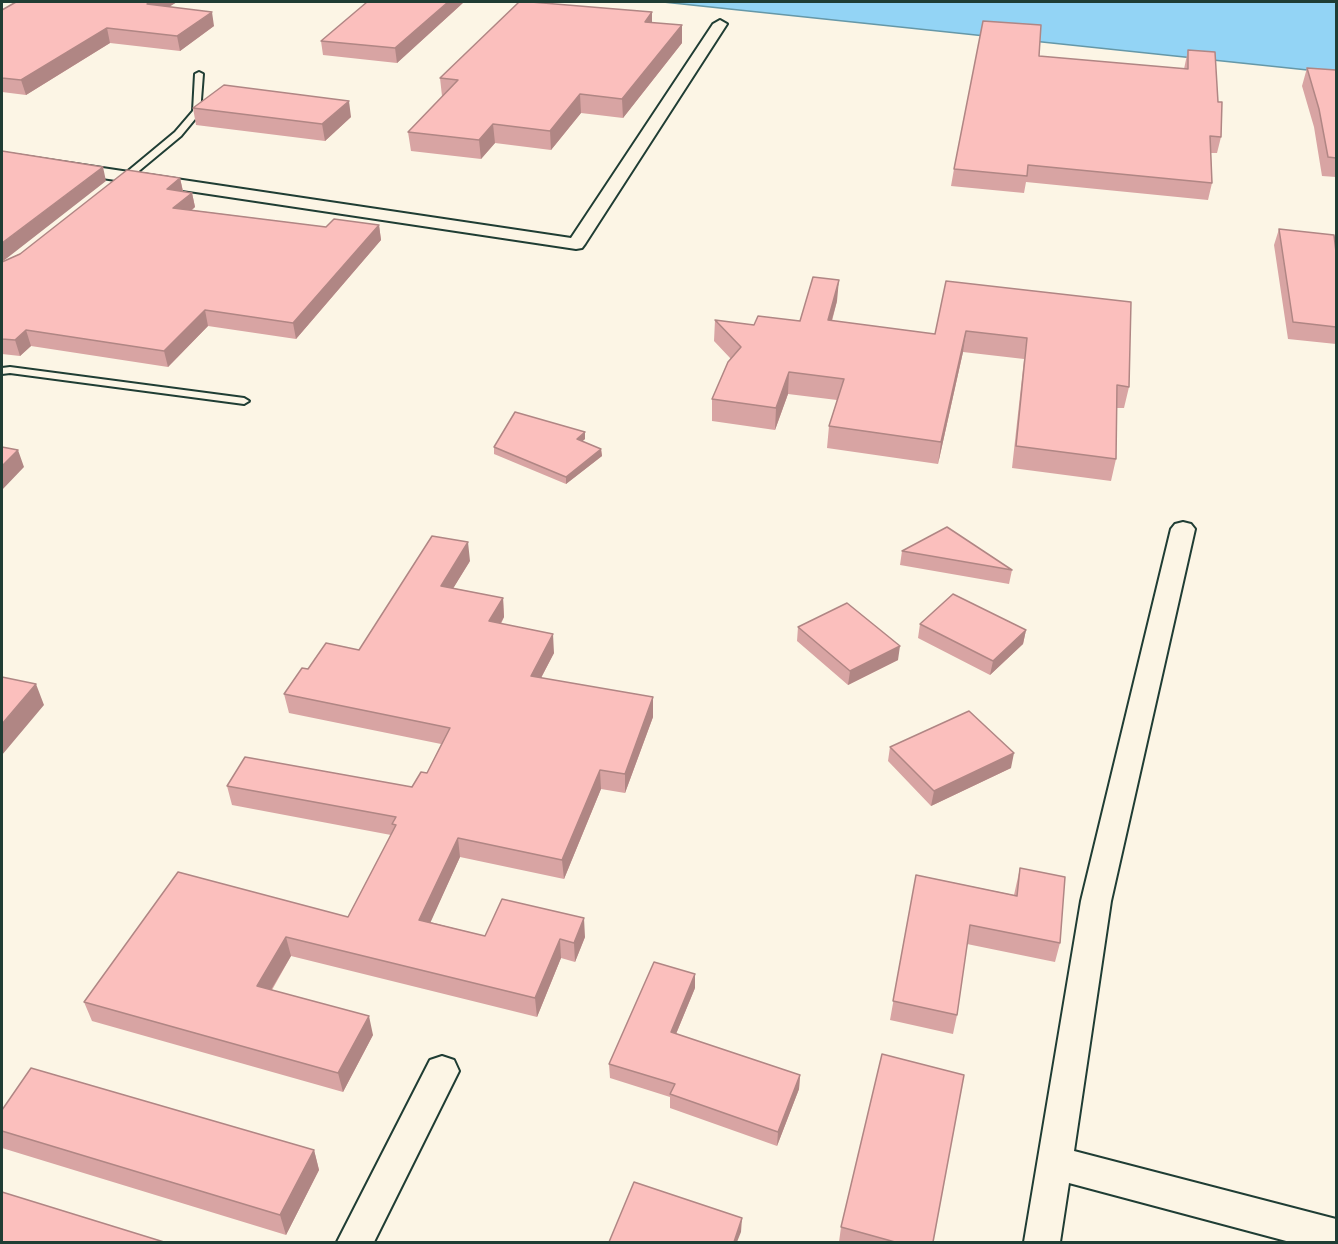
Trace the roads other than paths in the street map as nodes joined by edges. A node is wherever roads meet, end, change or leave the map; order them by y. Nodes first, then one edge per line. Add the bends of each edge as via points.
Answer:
1 (720, 24) dead end
2 (199, 74) dead end
3 (2, 158) edge
4 (125, 178) junction
5 (107, 192) edge
6 (2, 372) edge
7 (244, 401) dead end
8 (1183, 529) dead end
9 (442, 1071) dead end
10 (1055, 1163) junction
11 (1336, 1237) edge
12 (355, 1242) edge
13 (1042, 1242) edge

1 - 4 street via 576,244
2 - 4 lane via 197,111 178,134
3 - 4 street
4 - 5 street
6 - 7 lane
8 - 10 street via 1096,901
9 - 12 street
10 - 11 street
10 - 13 street

